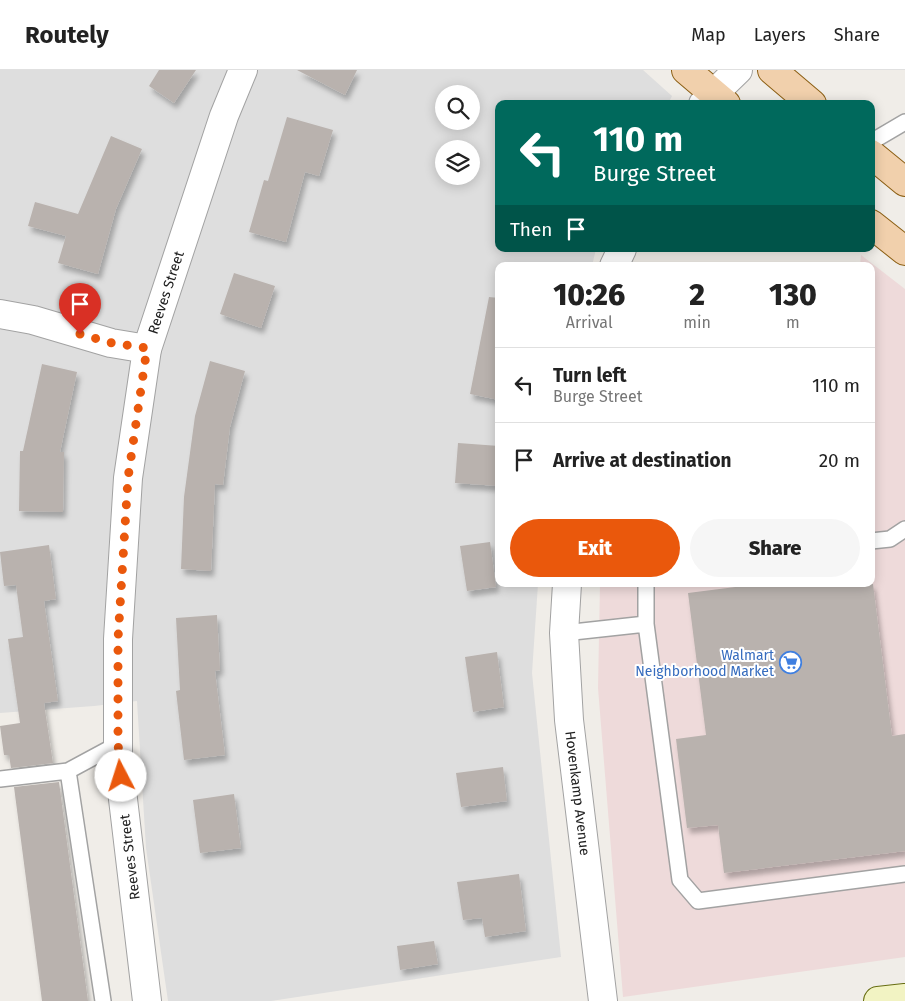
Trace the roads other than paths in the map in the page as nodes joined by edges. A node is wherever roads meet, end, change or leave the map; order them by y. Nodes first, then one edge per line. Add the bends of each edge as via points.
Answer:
1 (243, 70) edge
2 (686, 70) edge
3 (738, 70) edge
4 (772, 70) edge
5 (714, 100) edge
6 (807, 100) edge
7 (905, 122) edge
8 (875, 140) edge
9 (875, 157) edge
10 (905, 182) edge
11 (875, 227) edge
12 (905, 251) edge
13 (0, 314) edge
14 (147, 348) junction
15 (905, 530) edge
16 (875, 541) edge
17 (567, 587) edge
18 (646, 587) edge
19 (646, 624) junction
20 (564, 632) junction
21 (118, 744) junction
22 (68, 771) junction
23 (0, 779) edge
24 (905, 874) edge
25 (905, 998) edge
26 (102, 1001) edge
27 (147, 1001) edge
28 (603, 1001) edge
29 (878, 1001) edge

1 - 14 street, Reeves Street via 224,116
2 - 5 main road
3 - 5 street
4 - 6 main road
7 - 8 lane
9 - 10 main road
11 - 12 main road
13 - 14 street via 112,343
14 - 21 street, Reeves Street via 128,478 118,639
15 - 16 lane via 890,539
17 - 20 street, Hovenkamp Avenue
18 - 19 lane
19 - 20 lane
19 - 24 lane via 680,880 698,901
20 - 28 street, Hovenkamp Avenue via 569,720
21 - 22 lane
21 - 27 street, Reeves Street
22 - 23 lane
22 - 26 lane
25 - 29 main road

